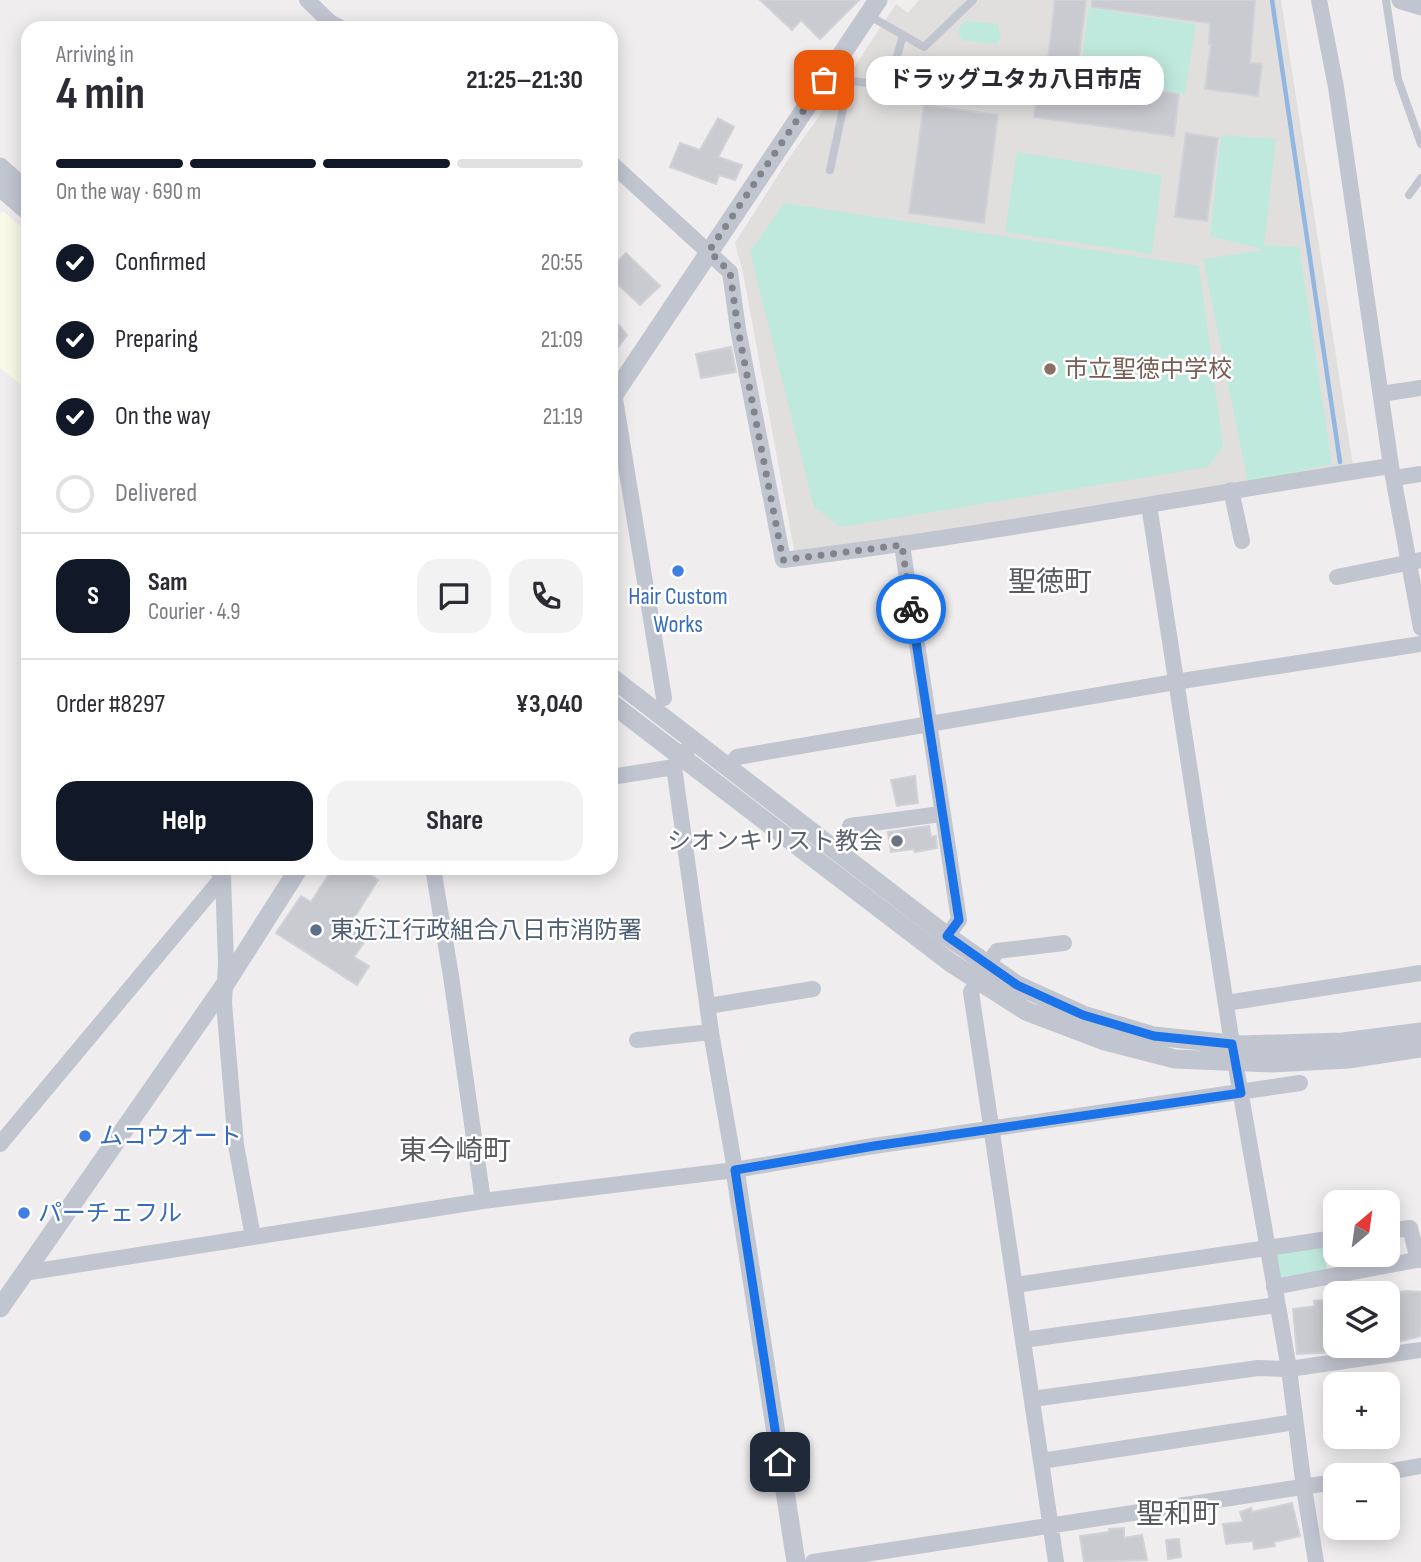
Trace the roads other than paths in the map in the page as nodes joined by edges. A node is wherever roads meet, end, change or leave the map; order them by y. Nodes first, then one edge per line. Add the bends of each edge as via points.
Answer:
1 (307, 0) edge
2 (973, 0) edge
3 (1319, 0) edge
4 (1386, 0) edge
5 (1401, 0) edge
6 (1421, 6) edge
7 (873, 8) edge
8 (329, 21) edge
9 (903, 35) junction
10 (1421, 144) edge
11 (0, 167) edge
12 (618, 169) edge
13 (830, 170) dead end
14 (1421, 178) edge
15 (21, 185) edge
16 (0, 187) edge
17 (1409, 195) dead end
18 (21, 205) edge
19 (709, 251) junction
20 (618, 387) edge
21 (1421, 388) edge
22 (1381, 394) junction
23 (618, 431) edge
24 (1392, 472) junction
25 (1421, 474) edge
26 (1231, 490) junction
27 (1149, 505) junction
28 (1242, 541) dead end
29 (902, 545) junction
30 (1415, 561) edge
31 (1337, 577) dead end
32 (1421, 628) edge
33 (1421, 644) edge
34 (1175, 682) junction
35 (618, 685) edge
36 (664, 698) dead end
37 (618, 708) edge
38 (928, 726) junction
39 (683, 755) junction
40 (729, 768) junction
41 (618, 776) edge
42 (941, 814) junction
43 (850, 827) dead end
44 (217, 875) edge
45 (219, 875) edge
46 (295, 875) edge
47 (434, 875) edge
48 (947, 936) junction
49 (1063, 943) dead end
50 (984, 972) junction
51 (1421, 973) edge
52 (224, 985) junction
53 (813, 989) dead end
54 (1226, 1003) junction
55 (708, 1006) junction
56 (711, 1032) junction
57 (1421, 1032) edge
58 (637, 1041) dead end
59 (1421, 1048) edge
60 (1234, 1053) junction
61 (1300, 1083) dead end
62 (1241, 1093) junction
63 (992, 1129) junction
64 (0, 1144) edge
65 (735, 1170) junction
66 (483, 1202) junction
67 (1400, 1229) edge
68 (254, 1237) junction
69 (1323, 1240) edge
70 (1267, 1248) junction
71 (1420, 1259) edge
72 (24, 1273) junction
73 (1015, 1285) junction
74 (1274, 1287) junction
75 (1276, 1305) junction
76 (0, 1306) edge
77 (1023, 1340) junction
78 (1421, 1350) edge
79 (1289, 1369) junction
80 (1032, 1399) junction
81 (1294, 1422) junction
82 (1041, 1461) junction
83 (1421, 1466) edge
84 (1400, 1470) edge
85 (1323, 1484) edge
86 (1304, 1488) junction
87 (1049, 1525) junction
88 (796, 1562) edge
89 (813, 1562) edge
90 (1056, 1562) edge
91 (1317, 1562) edge

1 - 8 street
2 - 9 lane via 924,47
3 - 22 street
4 - 10 lane via 1398,79
5 - 6 street
7 - 9 lane
7 - 19 street
9 - 13 lane via 889,85 849,81
11 - 15 street
12 - 19 street
14 - 17 lane
16 - 18 street
19 - 20 street
19 - 29 street via 730,272 783,560
21 - 22 street
22 - 24 street
23 - 36 street
24 - 25 street
24 - 26 street
24 - 30 street
26 - 27 street
26 - 28 street
27 - 29 street
27 - 34 street
29 - 38 street
30 - 31 street
30 - 32 street
33 - 34 street
34 - 38 street
34 - 54 street
35 - 39 street
37 - 39 street
38 - 40 street via 737,757
38 - 42 street
39 - 40 street
39 - 41 street
39 - 50 street via 951,963
39 - 55 street
40 - 48 street
42 - 43 street
42 - 48 street via 959,920
44 - 64 street
45 - 52 street
46 - 52 street
47 - 66 street
48 - 50 street
49 - 50 street via 998,951
50 - 60 street via 1083,1015
50 - 63 street via 971,992
51 - 54 street
52 - 68 street via 236,1145
52 - 72 street
53 - 55 street
54 - 60 street
55 - 56 street
56 - 58 street
56 - 65 street
57 - 60 street
59 - 60 street via 1348,1059 1272,1063
60 - 62 street
61 - 62 street
62 - 63 street
62 - 70 street
63 - 65 street
63 - 73 street
65 - 66 street
65 - 88 street
66 - 68 street
67 - 71 street via 1410,1228
68 - 72 street
69 - 70 street
70 - 73 street
70 - 74 street
71 - 74 street
72 - 76 street
73 - 77 street
74 - 75 street
75 - 77 street
75 - 79 street
77 - 80 street
78 - 79 street
79 - 80 street via 1258,1368
79 - 81 street
80 - 82 street
81 - 82 street
81 - 86 street
82 - 87 street
83 - 84 street
85 - 86 street
86 - 87 street
86 - 91 street
87 - 89 street
87 - 90 street

